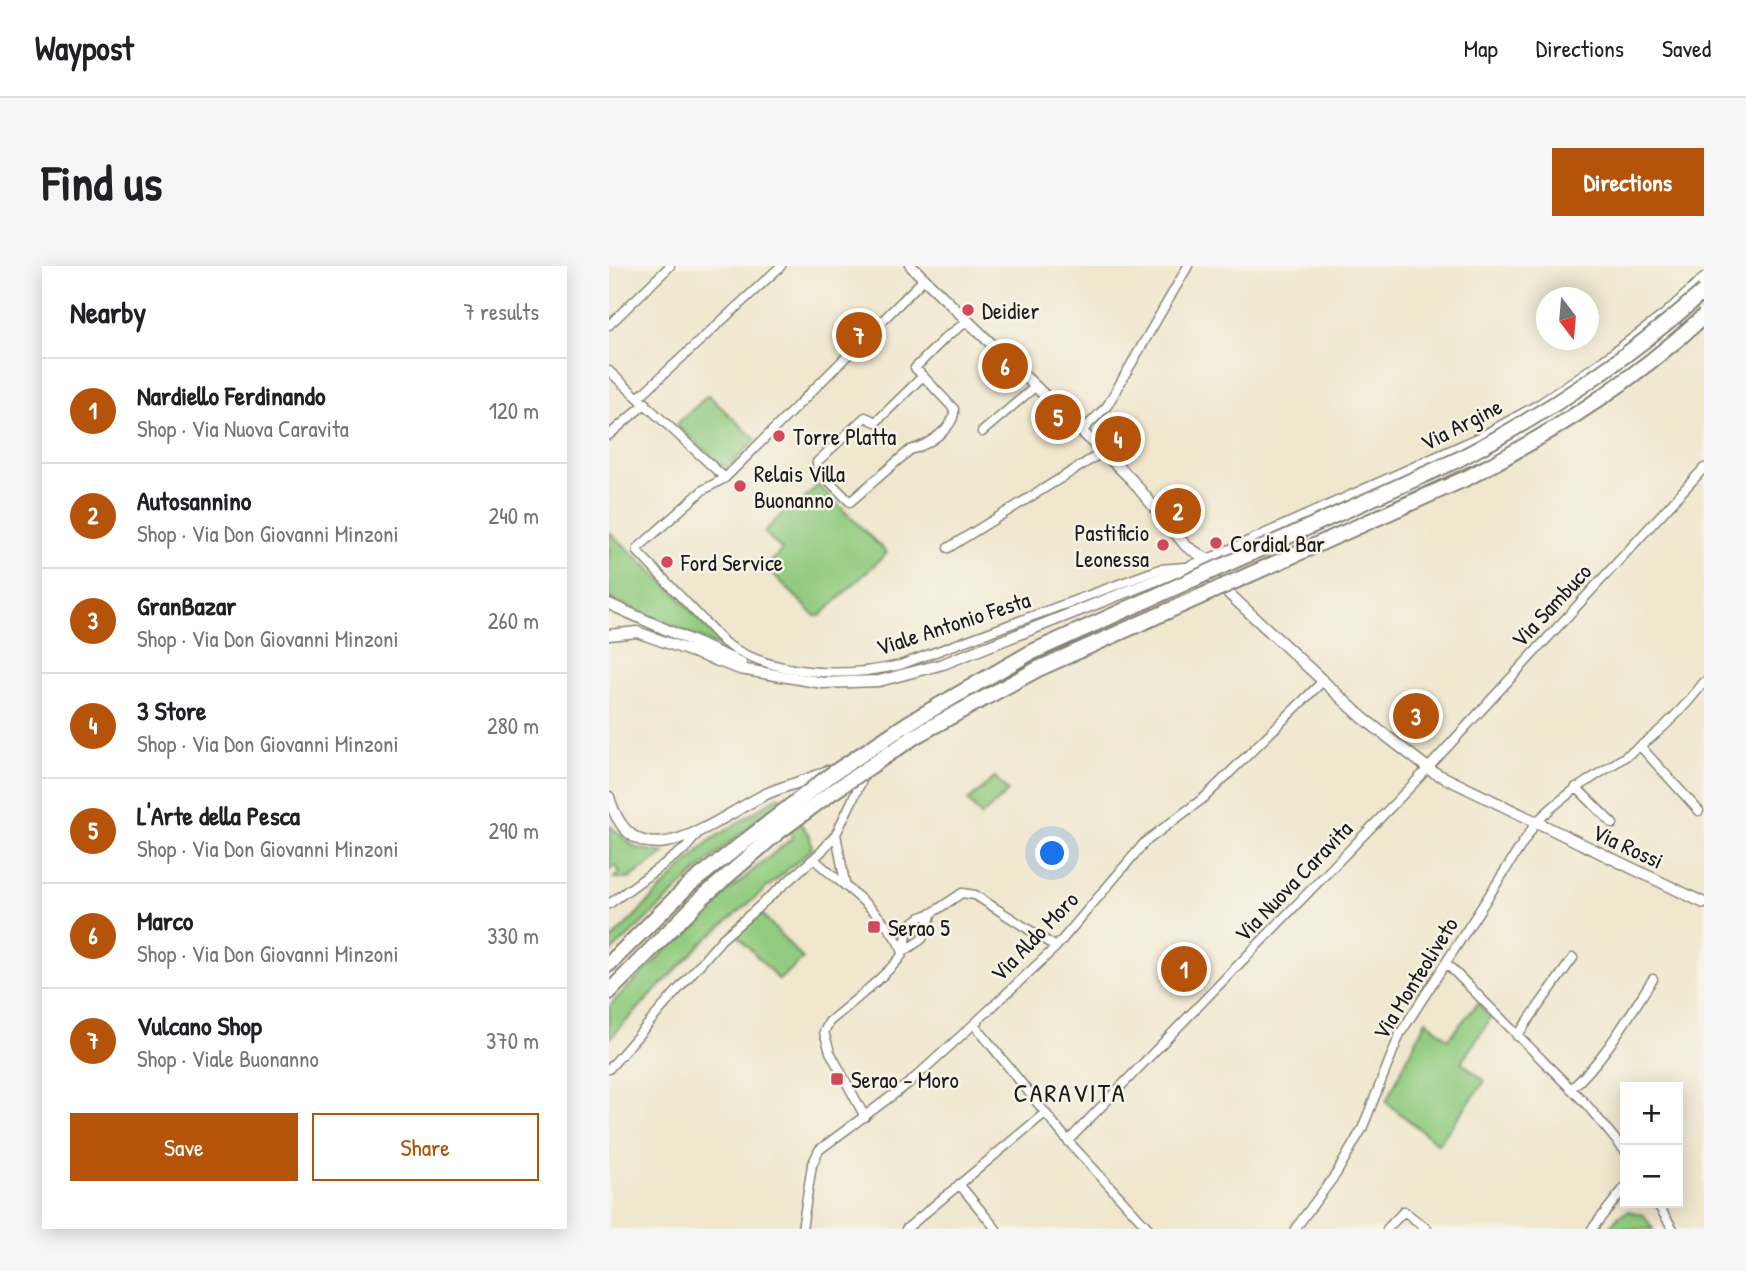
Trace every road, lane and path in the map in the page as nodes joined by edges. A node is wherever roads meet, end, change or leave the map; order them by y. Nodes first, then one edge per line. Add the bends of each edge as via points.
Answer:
1 (670, 266) edge
2 (781, 266) edge
3 (911, 266) edge
4 (1188, 266) edge
5 (925, 278) junction
6 (1704, 279) edge
7 (1704, 291) edge
8 (1704, 299) edge
9 (1704, 316) edge
10 (968, 321) junction
11 (609, 325) edge
12 (609, 371) edge
13 (923, 376) junction
14 (1036, 386) junction
15 (642, 400) junction
16 (1082, 431) junction
17 (982, 432) dead end
18 (609, 435) edge
19 (1103, 452) junction
20 (1704, 468) edge
21 (725, 478) junction
22 (1186, 546) junction
23 (948, 548) dead end
24 (1208, 560) junction
25 (1191, 567) junction
26 (1218, 579) junction
27 (609, 604) edge
28 (609, 635) edge
29 (767, 674) junction
30 (1323, 681) junction
31 (1704, 682) edge
32 (881, 746) junction
33 (1640, 746) junction
34 (1426, 768) junction
35 (1576, 787) junction
36 (609, 797) edge
37 (1699, 811) dead end
38 (1535, 824) junction
39 (1613, 824) dead end
40 (773, 828) junction
41 (698, 833) junction
42 (836, 834) junction
43 (811, 860) junction
44 (845, 883) junction
45 (1704, 903) edge
46 (609, 904) edge
47 (932, 913) junction
48 (1056, 947) junction
49 (903, 951) junction
50 (1573, 958) dead end
51 (609, 964) edge
52 (1447, 964) junction
53 (1653, 979) dead end
54 (609, 992) edge
55 (974, 1024) junction
56 (1517, 1037) junction
57 (609, 1069) edge
58 (1571, 1089) junction
59 (1045, 1113) junction
60 (865, 1116) junction
61 (1068, 1141) junction
62 (1620, 1145) edge
63 (959, 1184) junction
64 (1620, 1200) edge
65 (1660, 1208) edge
66 (1145, 1228) edge
67 (802, 1229) edge
68 (906, 1229) edge
69 (996, 1229) edge
70 (1295, 1229) edge
71 (1387, 1229) edge
72 (1427, 1229) edge
73 (1592, 1229) edge
74 (1673, 1229) edge

1 - 11 street
2 - 15 street
3 - 5 street
4 - 16 street via 1107,406
5 - 10 street
5 - 21 street
6 - 24 street, Via Argine via 1601,363 1492,432
7 - 40 highway, bridge via 1643,345 1521,426 1457,460 1030,653 910,722 829,776
8 - 26 street via 1647,349 1525,434
9 - 40 highway, bridge via 1620,387 1531,444 1469,477 1038,669 917,735
10 - 13 street via 915,368
10 - 14 street
12 - 15 street
13 - 13 street via 876,422 865,417 817,463 818,470 851,502 910,450 922,447 951,423 954,409
14 - 16 street
14 - 17 street
15 - 18 street
15 - 21 street
16 - 19 street
19 - 22 street via 1131,478
19 - 23 street
20 - 34 street, Via Sambuco
21 - 25 street, Viale Antonio Festa via 703,490 638,552 725,643 769,663 823,671 900,665 1160,569
22 - 24 street
22 - 25 street
24 - 25 street, Via Argine
25 - 29 street, Via Argine via 984,649 905,675 848,684
26 - 30 street, Via Rossi via 1237,604
26 - 32 street via 1032,659
27 - 29 street
28 - 29 street via 637,632 740,669
30 - 34 street, Via Rossi
30 - 48 street, Via Aldo Moro via 1205,797 1145,842
31 - 33 street, Via Monteoliveto via 1681,712
32 - 41 street via 807,782 771,792
32 - 42 street
33 - 35 street, Via Monteoliveto
33 - 37 street
34 - 38 street, Via Rossi
34 - 61 street, Via Nuova Caravita
35 - 38 street, Via Monteoliveto
35 - 39 street
36 - 41 street via 621,824 641,840 673,842
38 - 45 street, Via Rossi
38 - 52 street, Via Monteoliveto
40 - 51 highway via 689,885
40 - 54 highway
41 - 46 street via 686,848
42 - 43 street
42 - 44 street
43 - 44 street
43 - 57 street via 722,939
44 - 49 street
47 - 48 street via 956,895 969,893
47 - 49 street via 922,939
47 - 49 street via 910,926
48 - 55 street, Via Aldo Moro
49 - 60 street via 824,1032 829,1052
50 - 56 street
52 - 56 street
52 - 70 street, Via Monteoliveto via 1399,1034 1350,1152
53 - 58 street via 1590,1070
55 - 59 street
55 - 60 street, Via Aldo Moro
56 - 58 street
58 - 62 street
59 - 61 street
59 - 63 street
60 - 67 street, Via Aldo Moro via 814,1157
61 - 66 street
63 - 68 street
63 - 69 street
64 - 73 street
65 - 74 street
71 - 72 street via 1403,1211

